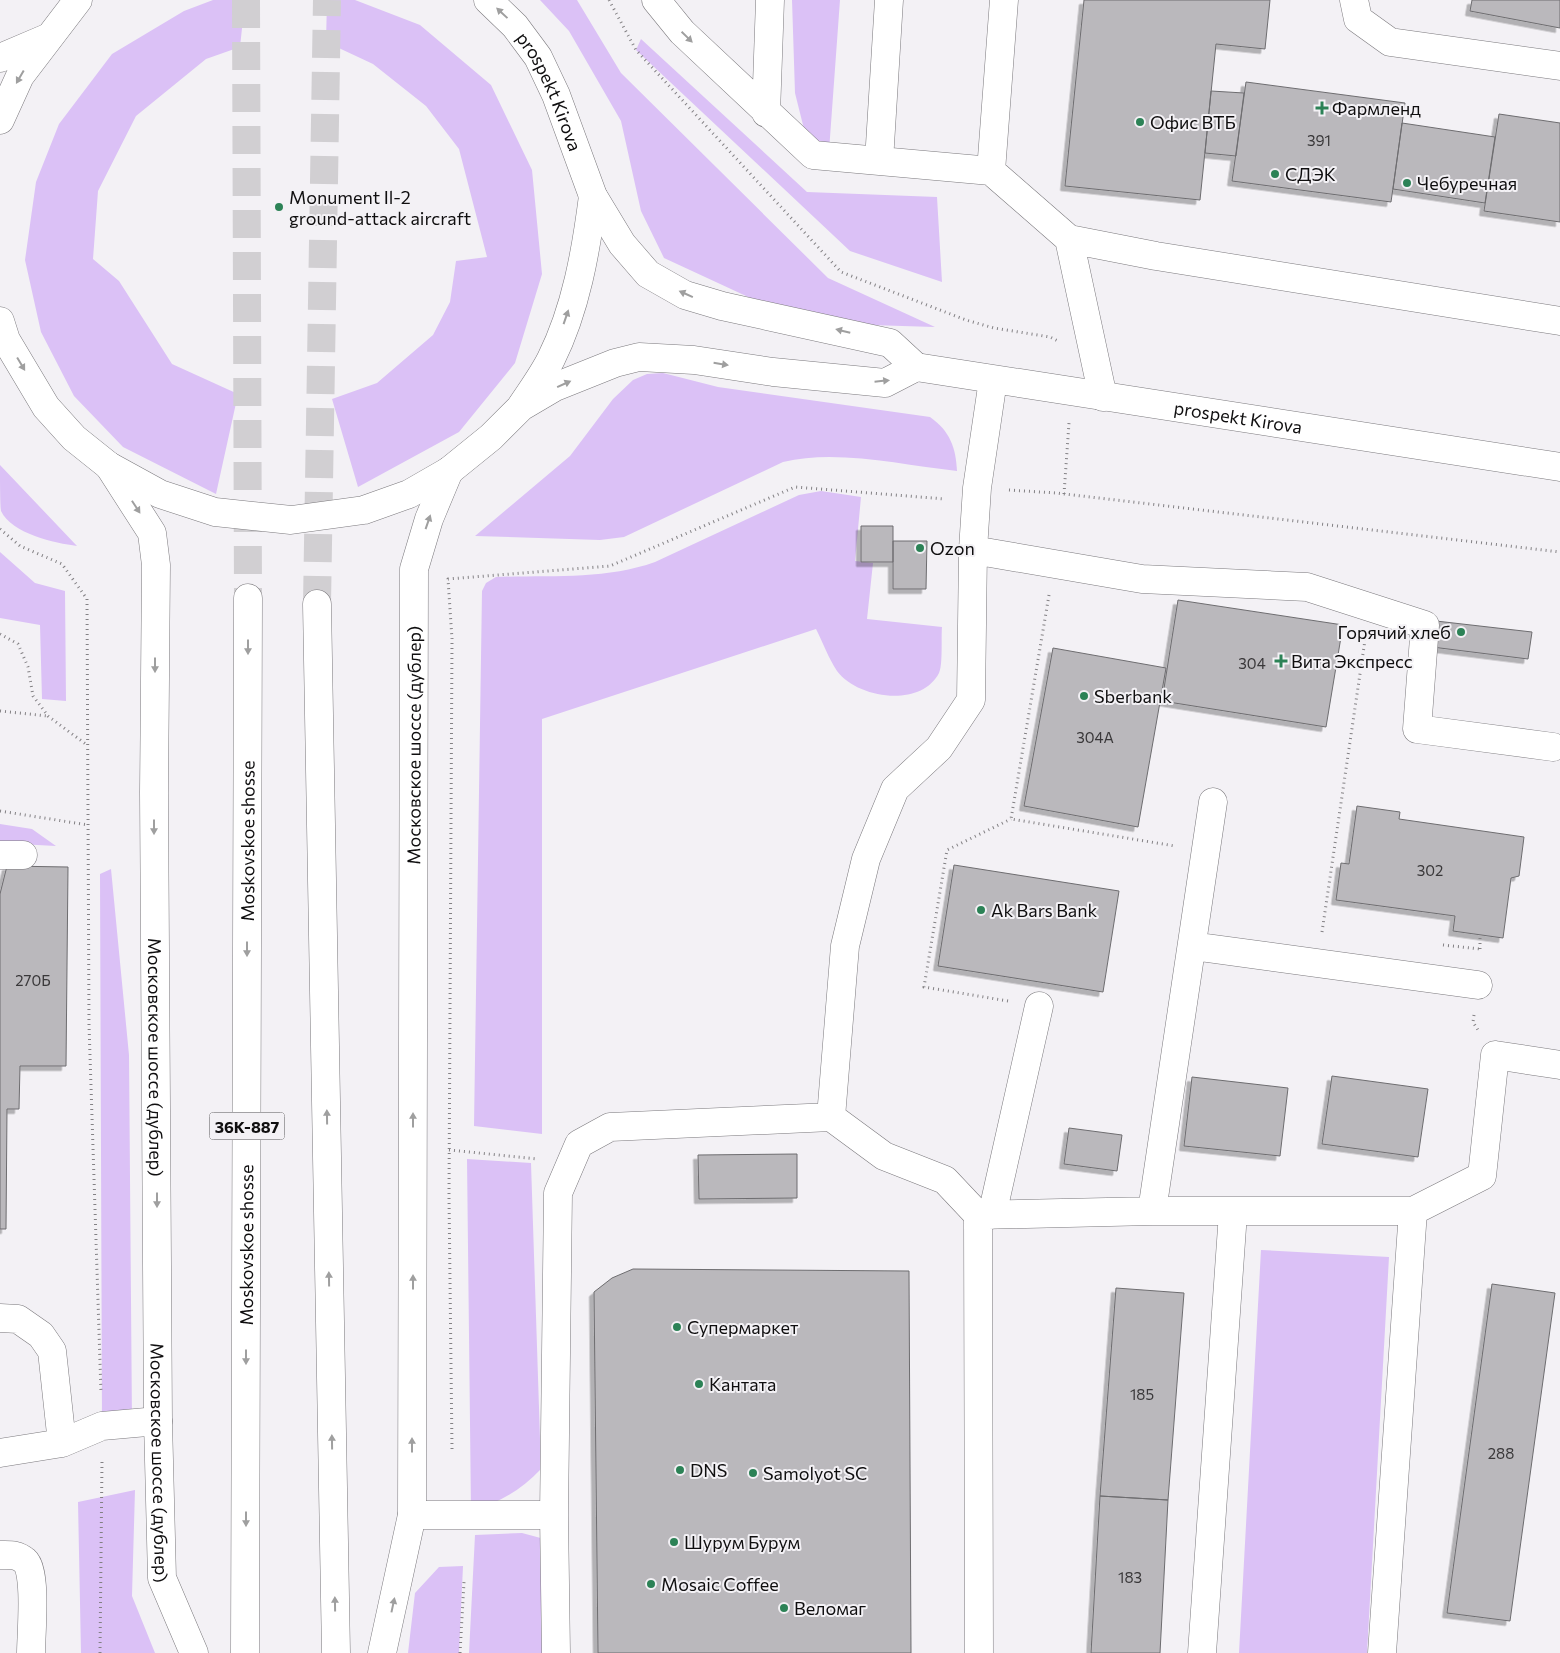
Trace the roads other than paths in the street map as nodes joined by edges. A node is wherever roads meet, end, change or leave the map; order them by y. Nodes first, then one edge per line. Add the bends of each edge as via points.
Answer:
1 (78, 0) edge
2 (488, 0) edge
3 (656, 0) edge
4 (770, 0) edge
5 (889, 0) edge
6 (1004, 0) edge
7 (1354, 0) edge
8 (47, 38) junction
9 (0, 58) edge
10 (1560, 66) edge
11 (766, 113) junction
12 (0, 120) edge
13 (879, 161) junction
14 (991, 171) junction
15 (593, 196) junction
16 (1069, 239) junction
17 (0, 320) edge
18 (1560, 321) edge
19 (916, 367) junction
20 (992, 380) junction
21 (1103, 397) junction
22 (521, 407) junction
23 (109, 466) junction
24 (1560, 467) edge
25 (449, 470) junction
26 (973, 550) junction
27 (248, 598) tunnel mouth
28 (318, 604) tunnel mouth
29 (1553, 747) dead end
30 (1213, 802) dead end
31 (1192, 946) junction
32 (1478, 985) dead end
33 (1039, 1006) road end
34 (1560, 1065) edge
35 (831, 1117) junction
36 (1152, 1211) junction
37 (1413, 1211) junction
38 (1233, 1213) junction
39 (985, 1215) junction
40 (0, 1318) edge
41 (158, 1421) junction
42 (62, 1444) junction
43 (0, 1453) edge
44 (412, 1515) junction
45 (554, 1515) junction
46 (0, 1555) edge
47 (31, 1653) edge
48 (194, 1653) edge
49 (246, 1653) edge
50 (336, 1653) edge
51 (382, 1653) edge
52 (556, 1653) edge
53 (979, 1653) edge
54 (1202, 1653) edge
55 (1382, 1653) edge

1 - 8 main road
15 -> 2 main road, prospekt Kirova via 556,95 538,57 515,26
3 -> 11 main road via 682,32
4 - 11 main road
5 - 13 main road
6 - 14 main road
7 - 10 main road via 1358,19 1390,42
8 - 9 main road
8 -> 12 main road via 20,76
11 - 13 main road via 813,155
13 - 14 main road
14 - 16 main road
19 -> 15 main road, prospekt Kirova via 890,343 754,314 685,295 648,274 622,244
22 -> 15 main road via 551,359 568,314 586,255
16 - 18 main road
16 - 21 main road
17 -> 23 main road via 6,340 46,407 74,438
19 - 20 main road, prospekt Kirova
22 -> 19 main road via 593,371 639,357 694,360 885,383
20 - 21 main road, prospekt Kirova
20 - 26 main road via 977,488
21 - 24 main road, prospekt Kirova
22 - 25 main road via 491,437
23 - 25 main road via 160,494 215,512 291,520 364,510 409,494
23 -> 41 main road, Московское шоссе (дублер) via 152,533 156,565 154,793
44 -> 25 main road, Московское шоссе (дублер) via 414,569 429,519
26 - 29 main road via 1142,579 1308,587 1425,625 1417,729
26 - 35 main road via 971,700 938,748 896,789 866,859 845,946
27 -> 49 main road, Moskovskoe shosse / 36К-887
50 -> 28 main road
30 - 31 main road
31 - 32 main road
31 - 36 main road
33 - 39 main road
34 - 37 main road via 1495,1055 1482,1176
35 - 39 main road via 884,1156 945,1180
35 - 45 main road via 610,1128 578,1144 558,1193
36 - 38 main road
36 - 39 main road
37 - 38 main road
37 - 55 main road
38 - 54 main road
39 - 53 main road
40 - 42 main road via 18,1320 41,1335 52,1351
41 - 42 main road via 102,1426
41 - 48 main road, Московское шоссе (дублер) via 162,1578
42 - 43 main road
44 - 45 main road
51 -> 44 main road, Московское шоссе (дублер)
45 - 52 main road
46 - 47 main road via 15,1554 27,1562 32,1576

